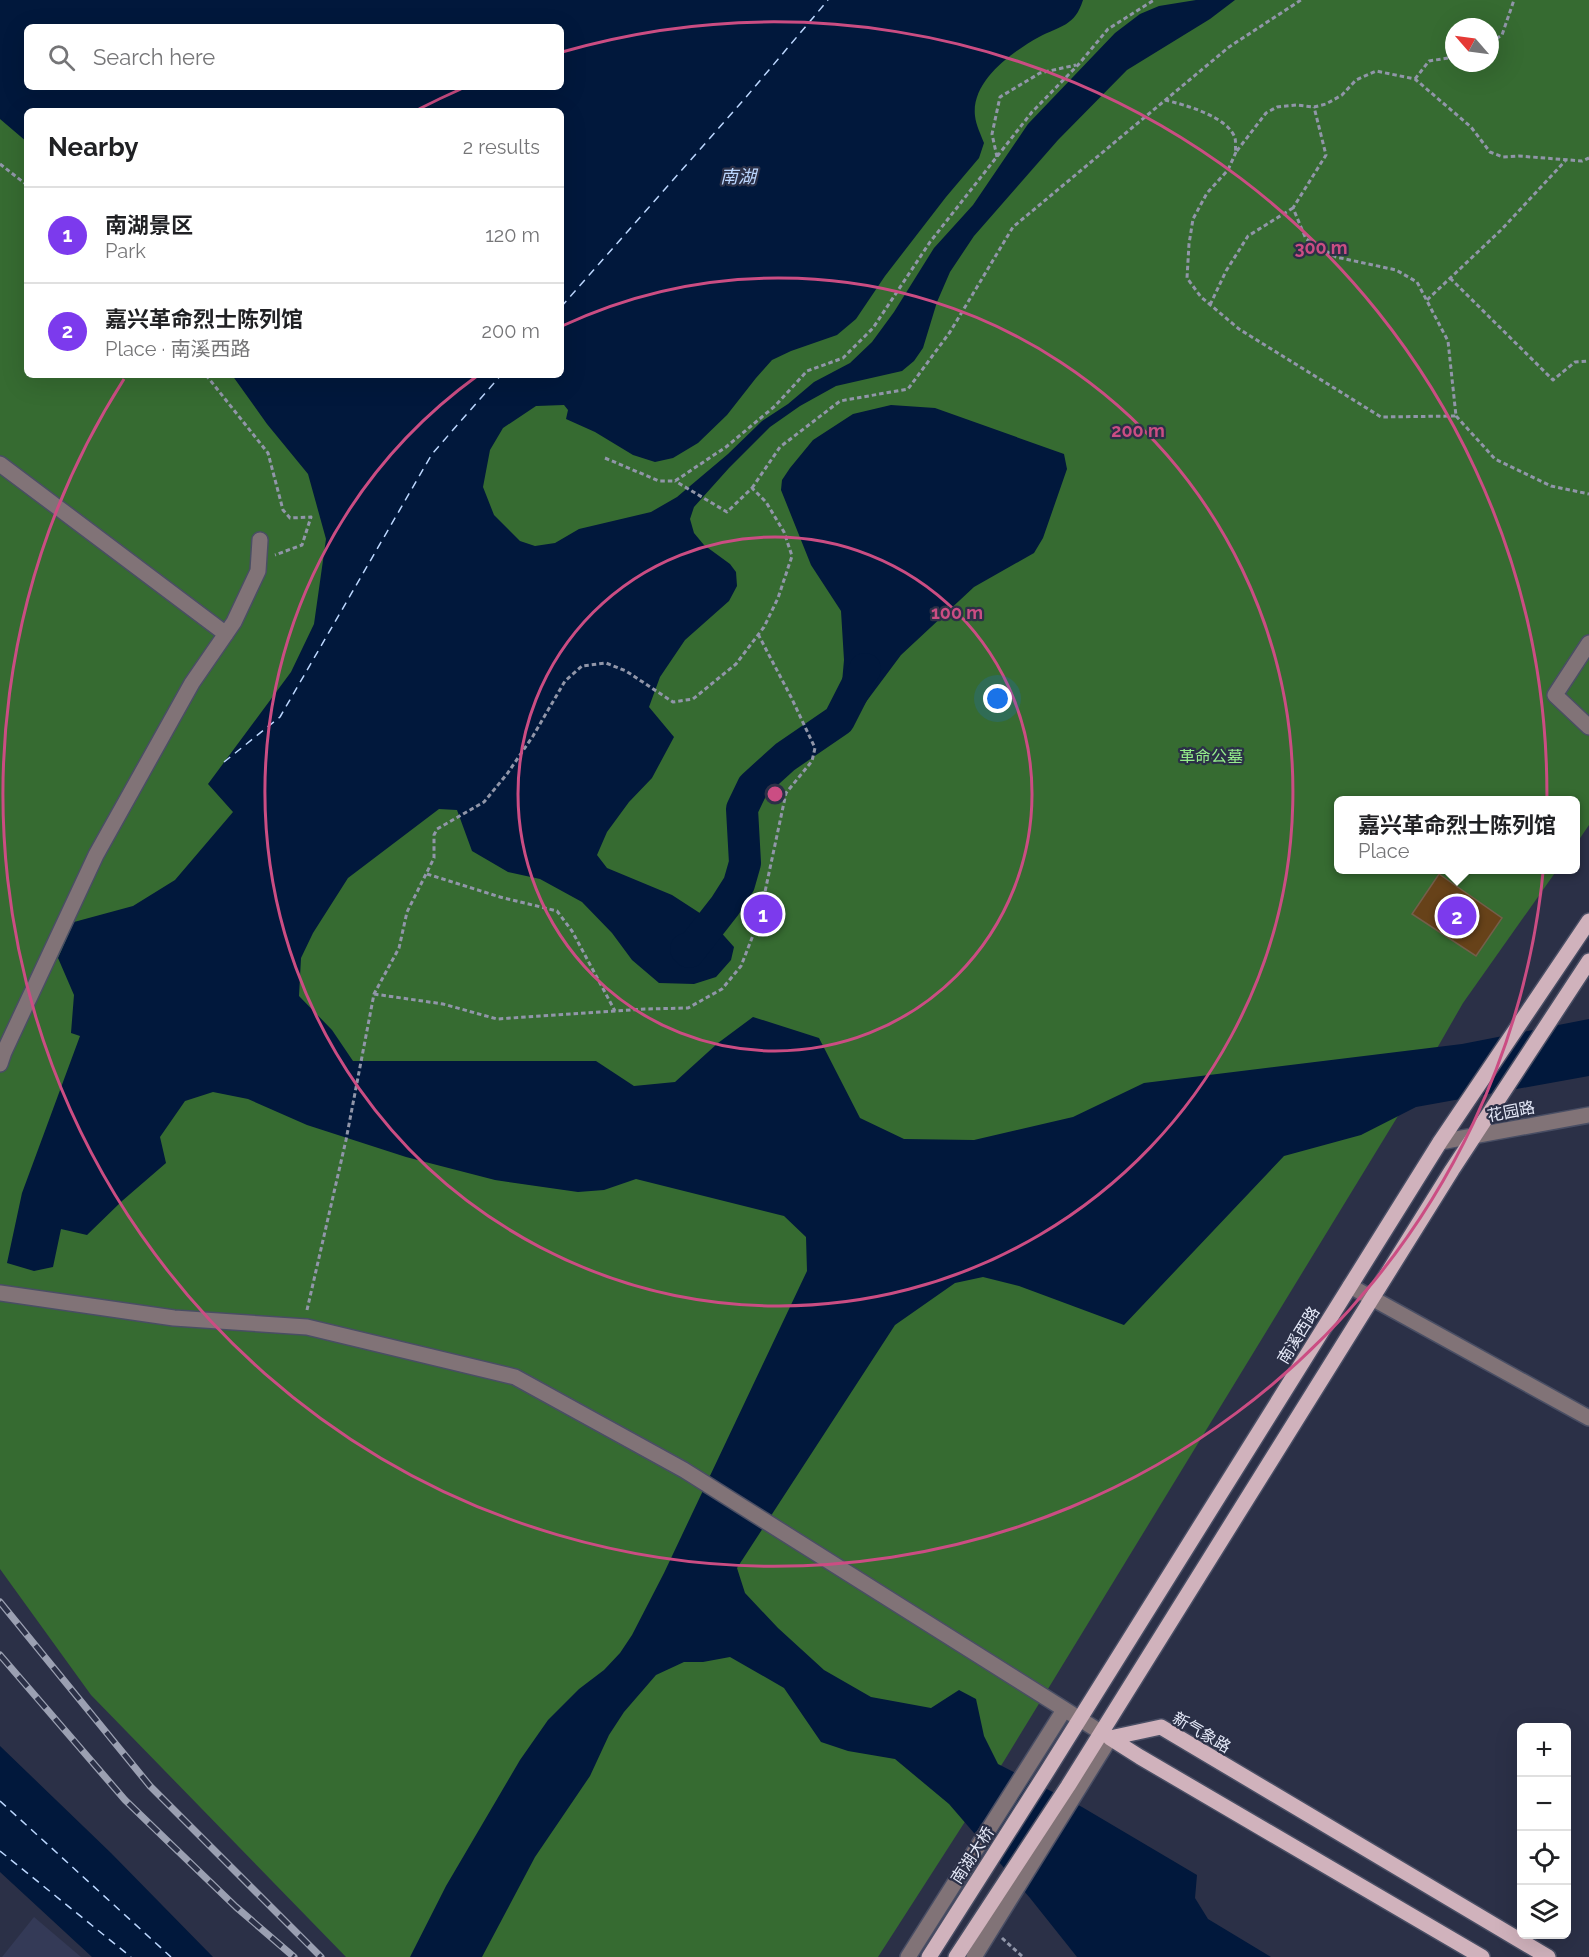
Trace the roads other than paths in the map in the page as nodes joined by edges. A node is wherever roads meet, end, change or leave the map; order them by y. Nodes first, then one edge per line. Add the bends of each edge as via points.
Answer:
1 (0, 464) edge
2 (260, 540) dead end
3 (226, 634) junction
4 (1589, 643) edge
5 (1589, 727) edge
6 (1589, 921) edge
7 (1589, 962) edge
8 (0, 1064) edge
9 (1589, 1115) edge
10 (1474, 1136) junction
11 (1440, 1143) junction
12 (1350, 1286) junction
13 (0, 1293) edge
14 (1372, 1298) junction
15 (1589, 1418) edge
16 (1064, 1710) junction
17 (1080, 1719) junction
18 (1106, 1735) junction
19 (1046, 1773) joint
20 (1073, 1789) junction
21 (908, 1957) edge
22 (929, 1957) edge
23 (956, 1957) edge
24 (974, 1957) edge
25 (1482, 1957) edge
26 (1548, 1957) edge

1 - 3 street
2 - 3 street via 258,571
3 - 8 street via 192,683 96,855
4 - 5 street via 1555,695
6 - 11 main road, 南溪西路
7 - 10 main road
9 - 10 street, 花园路
10 - 11 street, 花园路
10 - 14 main road
11 - 12 main road, 南溪西路
12 - 14 street
12 - 17 main road, 南溪西路
13 - 16 street via 174,1318 303,1327 515,1377 684,1470
14 - 15 street
14 - 18 main road
16 - 17 street
16 - 21 street
17 - 18 street
17 - 19 main road, 南溪西路
18 - 20 main road
18 - 25 main road
18 - 26 main road, 新气象路 via 1161,1727
19 - 22 main road, 南湖大桥
20 - 23 main road
20 - 24 street

